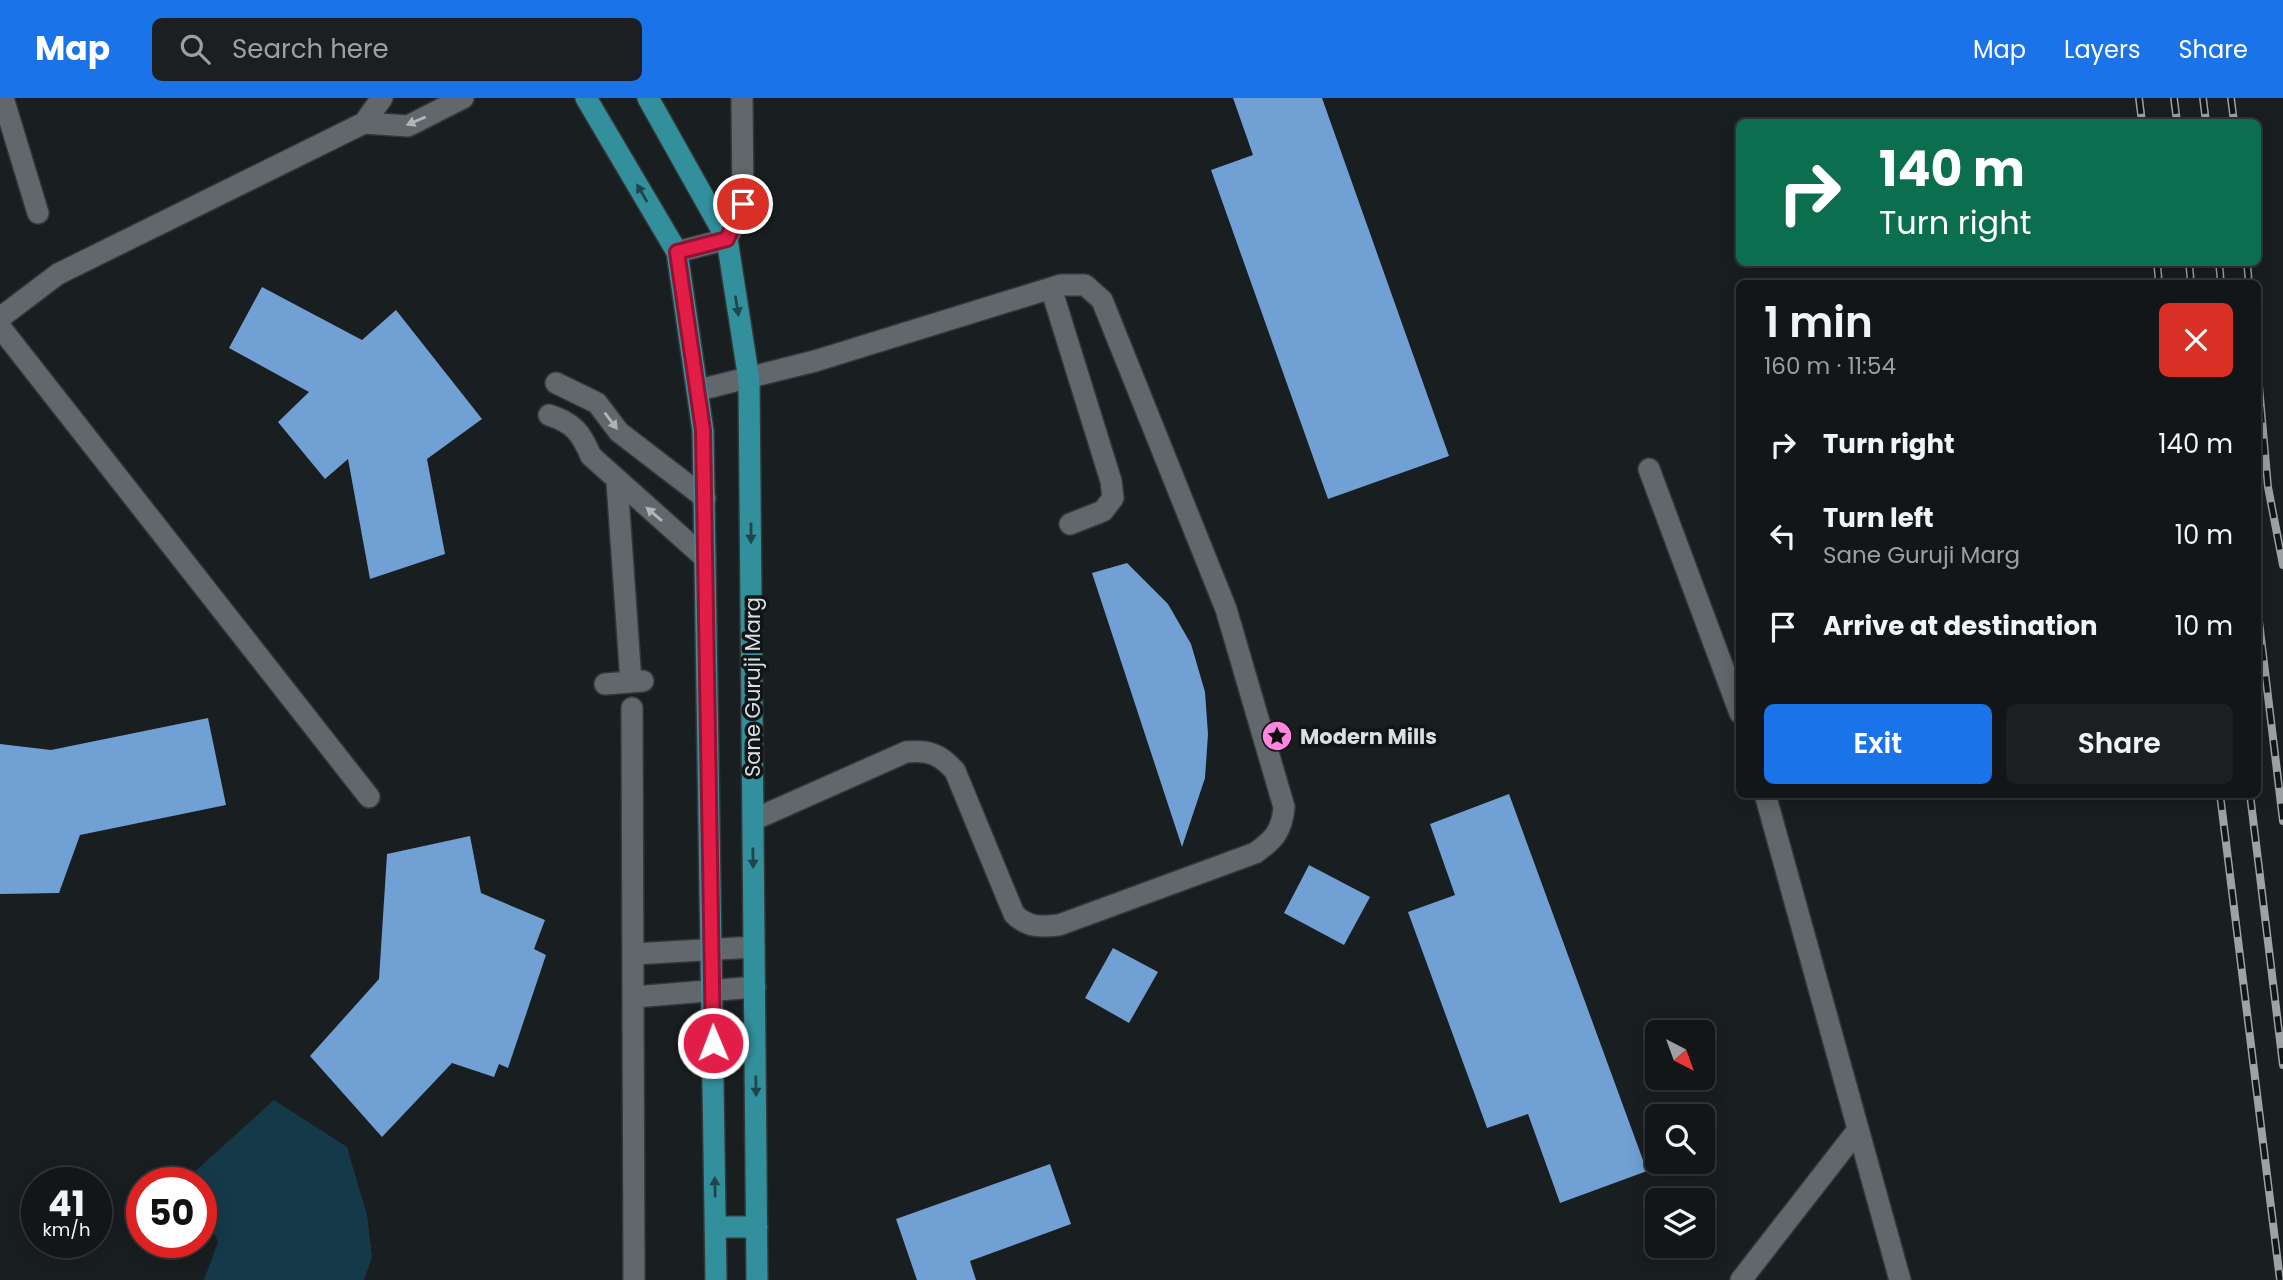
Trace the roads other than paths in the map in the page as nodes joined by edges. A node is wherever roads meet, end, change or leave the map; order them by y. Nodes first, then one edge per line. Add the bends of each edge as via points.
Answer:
1 (4, 98) edge
2 (382, 98) edge
3 (463, 98) edge
4 (586, 98) edge
5 (648, 98) edge
6 (742, 98) edge
7 (364, 123) junction
8 (38, 213) dead end
9 (727, 239) junction
10 (677, 252) junction
11 (1051, 288) junction
12 (0, 318) edge
13 (0, 327) edge
14 (748, 380) junction
15 (556, 383) dead end
16 (699, 390) junction
17 (549, 415) dead end
18 (1649, 469) dead end
19 (617, 482) junction
20 (705, 498) junction
21 (1070, 524) dead end
22 (705, 558) junction
23 (605, 684) dead end
24 (1736, 702) edge
25 (632, 708) dead end
26 (369, 797) dead end
27 (1766, 798) edge
28 (753, 820) junction
29 (754, 947) junction
30 (711, 950) junction
31 (634, 954) junction
32 (755, 987) junction
33 (712, 990) junction
34 (634, 997) junction
35 (1857, 1131) junction
36 (715, 1227) junction
37 (757, 1227) junction
38 (634, 1280) edge
39 (716, 1280) edge
40 (757, 1280) edge
41 (1741, 1280) edge
42 (1900, 1280) edge

1 - 8 street
2 - 7 street
3 -> 7 street via 408,126
10 -> 4 main road
5 - 9 main road
6 - 9 street via 743,204
7 - 12 street via 58,274
9 - 10 street
9 -> 14 main road, Sane Guruji Marg
10 - 16 main road, Sane Guruji Marg
11 - 14 street
11 - 21 street via 1113,498 1103,511
11 - 28 street via 1085,285 1102,300 1226,609 1284,807 1283,826 1255,853 1040,928 1014,914 955,771 941,756 924,750 906,752
13 - 26 street
14 - 16 street
14 -> 28 main road, Sane Guruji Marg
15 -> 20 street via 597,403 619,432
16 - 20 main road, Sane Guruji Marg
17 - 19 street via 582,434 591,456
18 - 24 street
22 -> 19 street
19 - 23 street via 637,682
20 - 22 main road, Sane Guruji Marg
22 - 30 main road, Sane Guruji Marg
25 - 31 street
27 - 35 street
28 -> 29 main road, Sane Guruji Marg
29 - 30 street
29 - 32 main road, Sane Guruji Marg
30 - 31 street
30 - 33 main road, Sane Guruji Marg
31 - 34 street
32 - 33 street
32 -> 37 main road, Sane Guruji Marg
33 - 34 street
36 -> 33 main road, Sane Guruji Marg
34 - 38 street
35 - 41 street
35 - 42 street
36 - 37 main road
36 - 39 main road, Sane Guruji Marg
37 - 40 main road, Sane Guruji Marg

